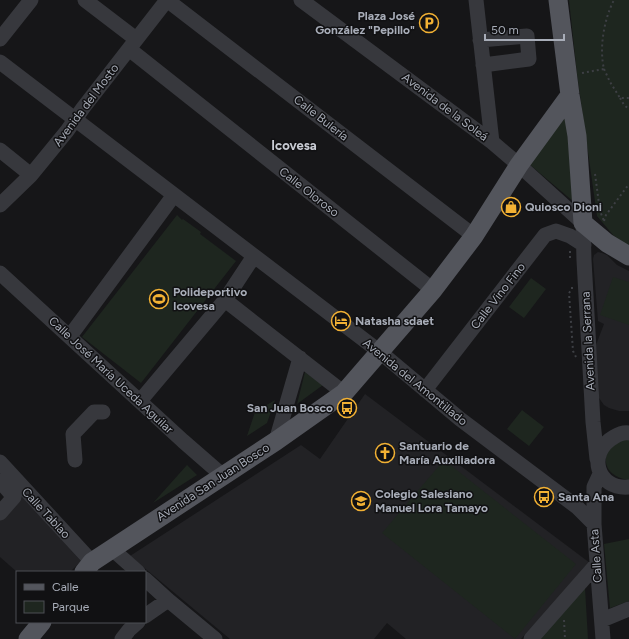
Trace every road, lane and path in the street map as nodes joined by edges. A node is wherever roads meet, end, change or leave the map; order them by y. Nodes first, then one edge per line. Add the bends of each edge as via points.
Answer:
1 (32, 0) edge
2 (85, 0) edge
3 (167, 0) edge
4 (301, 0) edge
5 (476, 0) edge
6 (558, 0) edge
7 (614, 0) edge
8 (0, 39) edge
9 (480, 40) junction
10 (132, 44) junction
11 (0, 62) edge
12 (483, 65) junction
13 (604, 69) junction
14 (568, 75) junction
15 (570, 95) junction
16 (620, 98) junction
17 (629, 98) edge
18 (629, 108) edge
19 (75, 120) junction
20 (492, 142) junction
21 (0, 150) edge
22 (520, 165) junction
23 (31, 174) junction
24 (629, 184) edge
25 (174, 195) junction
26 (0, 205) edge
27 (587, 233) junction
28 (474, 236) junction
29 (254, 256) junction
30 (629, 256) edge
31 (0, 273) edge
32 (433, 290) junction
33 (225, 300) junction
34 (70, 336) junction
35 (380, 352) junction
36 (300, 358) junction
37 (425, 390) junction
38 (344, 393) junction
39 (140, 401) junction
40 (103, 412) dead end
41 (628, 432) edge
42 (276, 441) junction
43 (598, 459) junction
44 (74, 460) dead end
45 (0, 462) edge
46 (600, 474) junction
47 (222, 475) junction
48 (0, 481) edge
49 (629, 487) edge
50 (0, 513) edge
51 (594, 524) junction
52 (112, 548) junction
53 (596, 565) junction
54 (88, 567) edge
55 (137, 571) edge
56 (146, 580) edge
57 (168, 600) junction
58 (629, 609) edge
59 (146, 615) edge
60 (602, 620) junction
61 (41, 623) edge
62 (137, 623) edge
63 (28, 639) edge
64 (122, 639) edge
65 (215, 639) edge
66 (531, 639) edge
67 (603, 639) edge

1 - 8 street
2 - 10 street, Calle Oloroso
3 - 10 street, Avenida del Mosto
3 - 28 street, Calle Bulería
4 - 20 street, Avenida de la Soleá
5 - 9 street
6 - 14 main road, Avenida la Serrana
7 - 13 path via 608,11 604,29
9 - 12 street
9 - 12 street via 527,36 529,59
10 - 19 street, Avenida del Mosto
10 - 32 street, Calle Oloroso
11 - 19 street, Avenida del Amontillado
12 - 20 street
13 - 14 path
13 - 16 path
14 - 15 main road, Avenida la Serrana
15 - 22 main road
15 - 27 main road, Avenida la Serrana
16 - 17 path
16 - 18 path
19 - 23 street, Avenida del Mosto
19 - 25 street, Avenida del Amontillado
20 - 22 street, Avenida de la Soleá
21 - 23 street
22 - 27 street, Avenida de la Soleá
22 - 28 main road, Avenida San Juan Bosco
23 - 26 street, Avenida del Mosto
24 - 27 path via 606,215 604,222
25 - 29 street, Avenida del Amontillado
25 - 34 street
27 - 30 main road
27 - 37 street, Calle Vino Fino via 570,236 556,231 545,235
27 - 43 street, Avenida la Serrana via 593,422
28 - 32 main road, Avenida San Juan Bosco
29 - 33 street
29 - 35 street, Avenida del Amontillado
31 - 34 street, Calle José María Uceda Aguilar
32 - 35 main road, Avenida San Juan Bosco
33 - 36 street
33 - 39 street
34 - 39 street, Calle José María Uceda Aguilar
35 - 37 street, Avenida del Amontillado
35 - 38 main road, Avenida San Juan Bosco
36 - 38 street
36 - 42 street
37 - 51 street, Avenida del Amontillado via 577,507
38 - 42 main road, Avenida San Juan Bosco
39 - 47 street, Calle José María Uceda Aguilar
40 - 44 street via 94,412 73,434
41 - 43 street via 617,435 607,442
42 - 47 main road, Avenida San Juan Bosco
43 - 46 street, Avenida la Serrana
45 - 54 street, Calle Tablao
46 - 49 street via 615,486
46 - 51 street, Calle Asta via 594,487
47 - 52 main road, Avenida San Juan Bosco
48 - 50 street via 14,497
51 - 53 street, Calle Asta
52 - 54 main road, Avenida San Juan Bosco
52 - 55 street
53 - 60 street, Calle Asta
53 - 66 street
56 - 57 street
57 - 59 street
57 - 65 street
58 - 60 street
60 - 67 street, Calle Asta
61 - 63 main road
62 - 64 street

